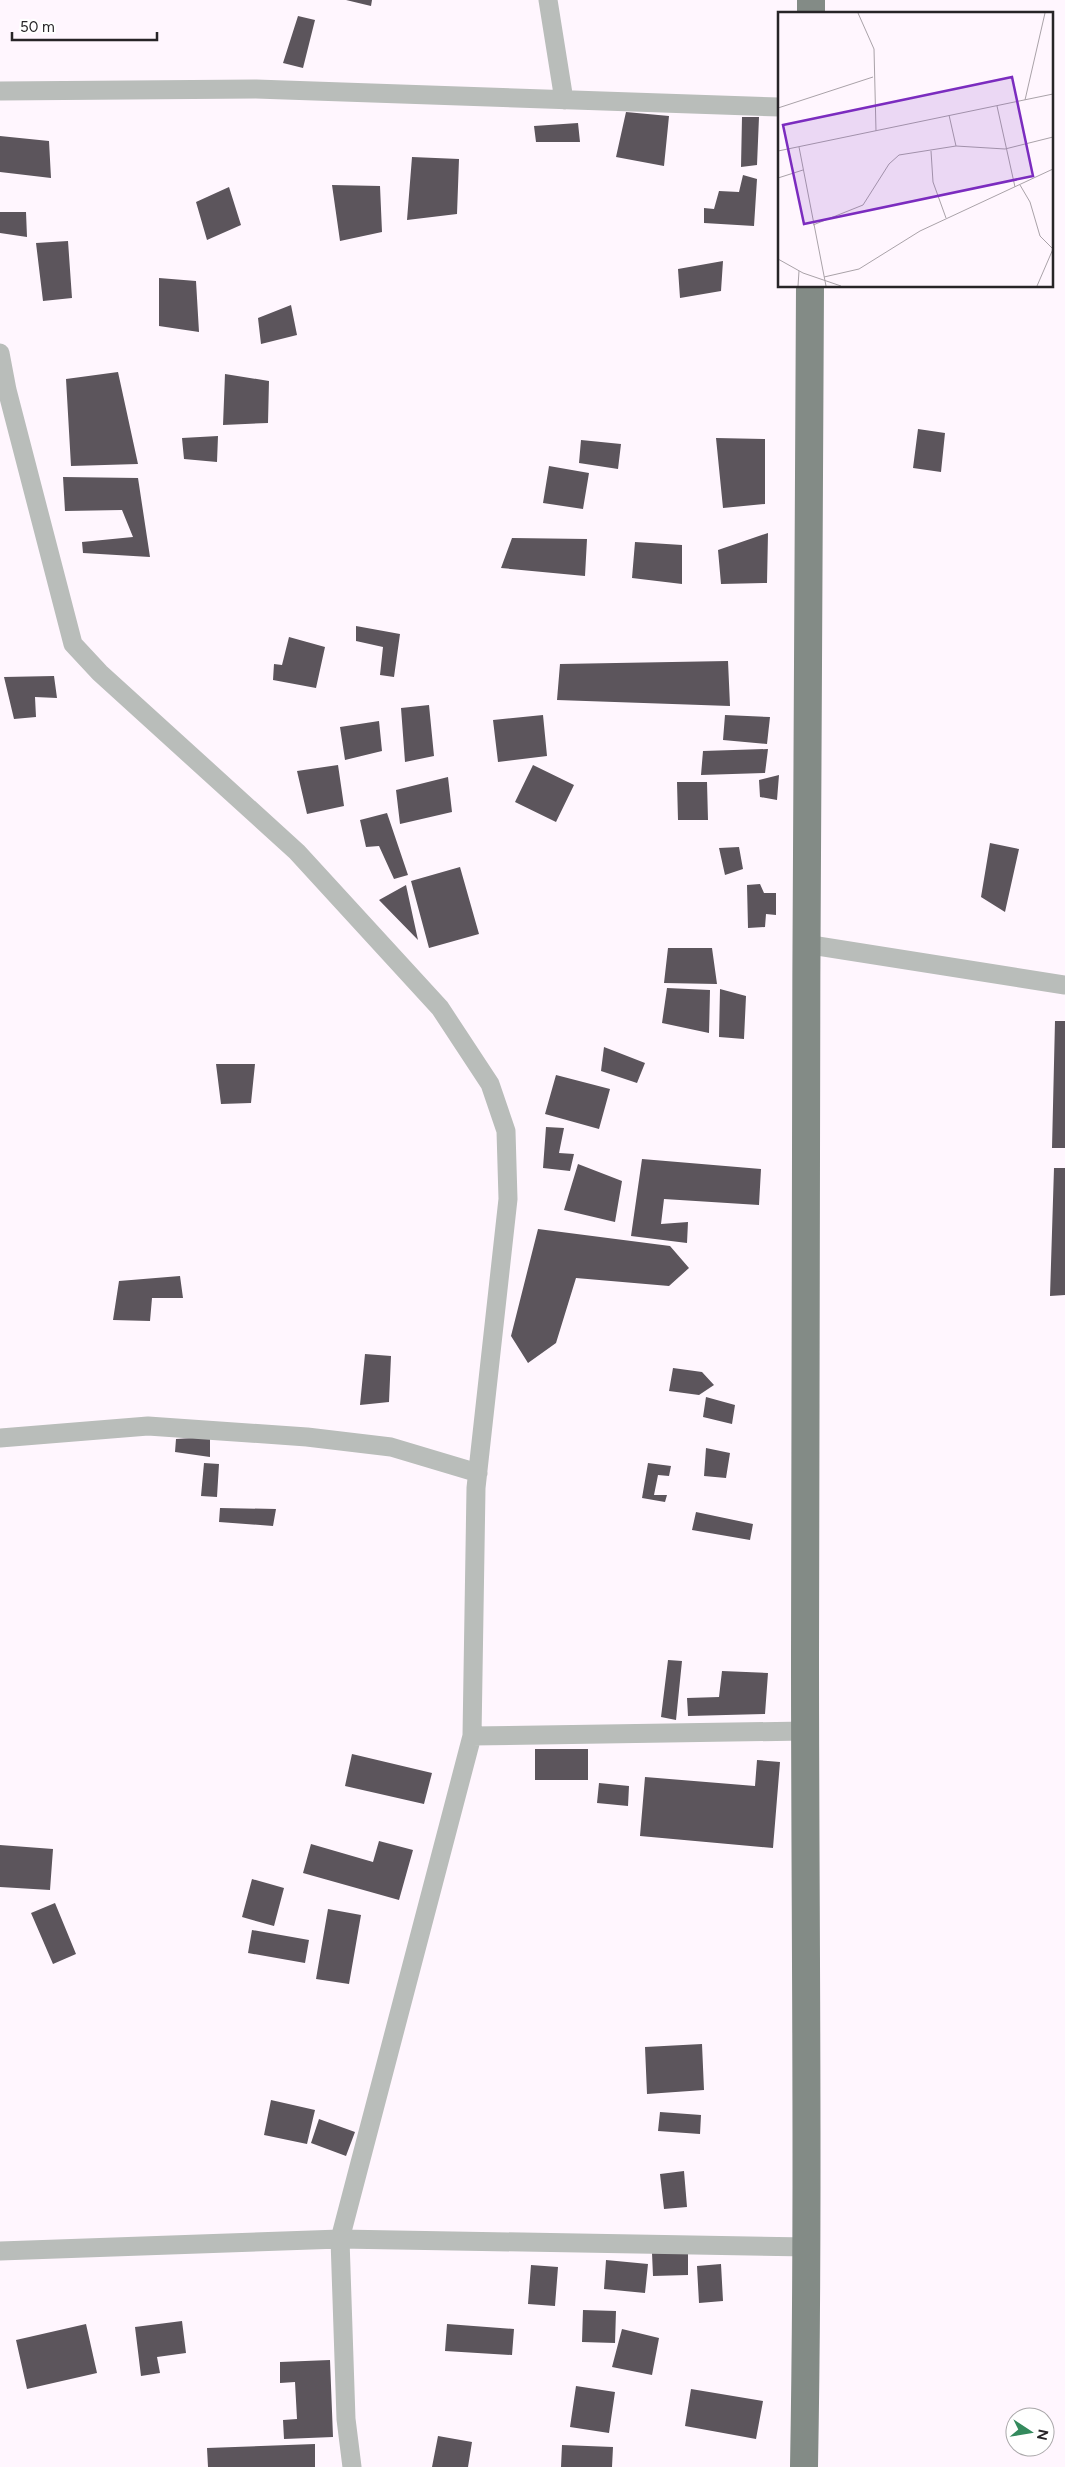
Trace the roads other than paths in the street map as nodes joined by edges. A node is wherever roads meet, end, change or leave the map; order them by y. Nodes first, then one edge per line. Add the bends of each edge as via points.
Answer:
1 (548, 0) edge
2 (0, 91) edge
3 (564, 100) junction
4 (778, 107) edge
5 (810, 288) edge
6 (0, 353) edge
7 (805, 944) junction
8 (1065, 985) edge
9 (0, 1438) edge
10 (478, 1473) junction
11 (805, 1731) junction
12 (472, 1736) junction
13 (340, 2239) junction
14 (808, 2247) junction
15 (0, 2251) edge
16 (352, 2467) edge
17 (804, 2467) edge

1 - 3 street
2 - 3 street via 256,89
3 - 4 street
5 - 7 main road
6 - 10 street via 73,644 100,673 297,852 440,1008 490,1084 506,1131 508,1200
7 - 8 street
7 - 11 main road
9 - 10 street via 148,1426 297,1436 391,1447
10 - 12 street
11 - 12 street
11 - 14 main road
12 - 13 street
13 - 14 street
13 - 15 street
13 - 16 street via 346,2419
14 - 17 main road

